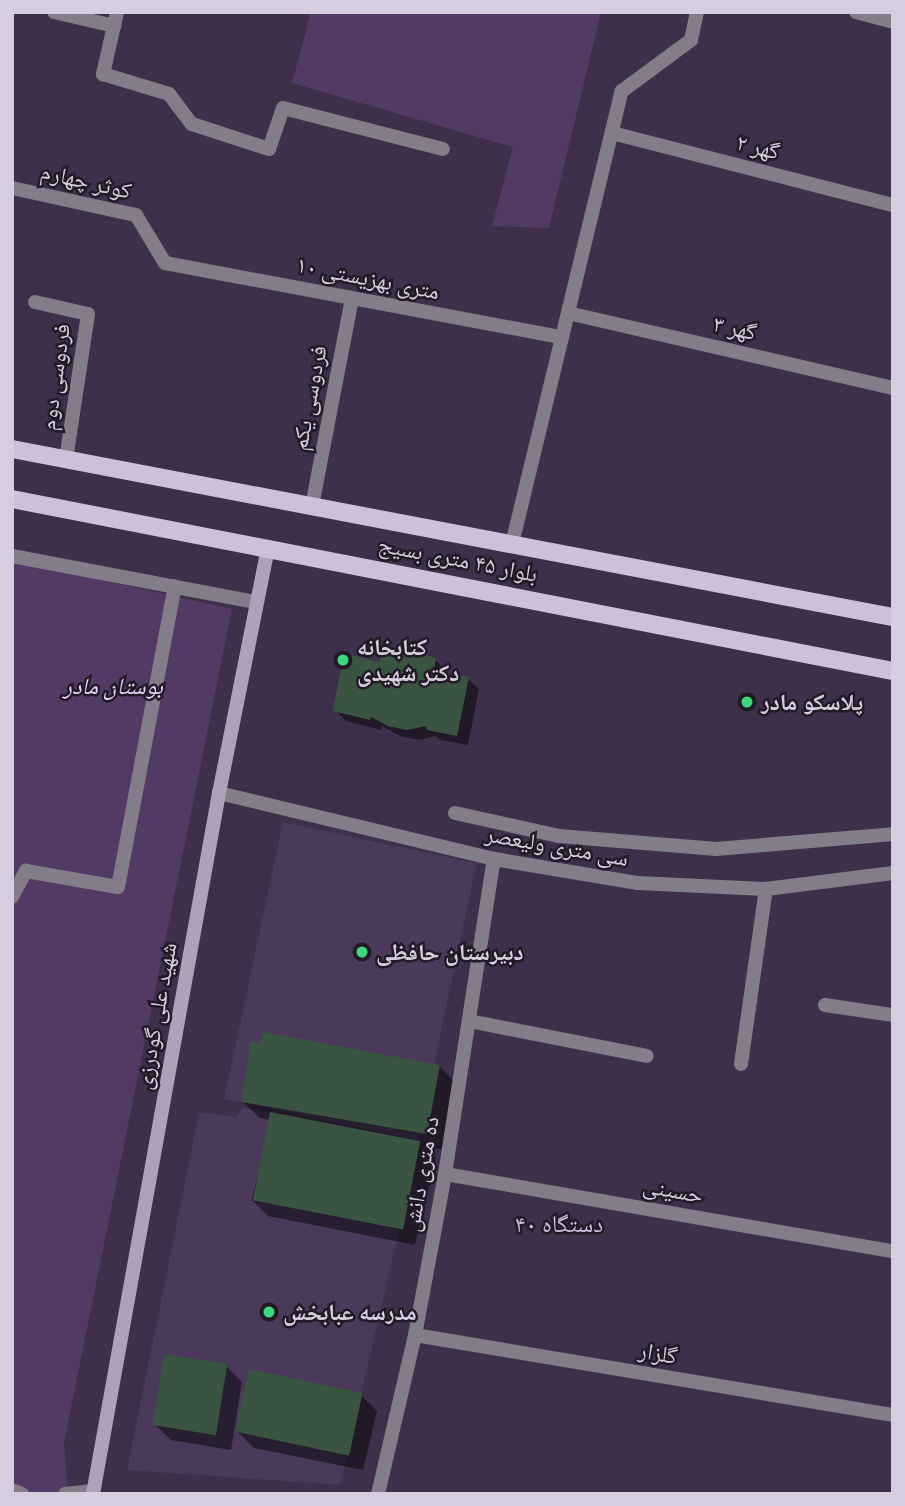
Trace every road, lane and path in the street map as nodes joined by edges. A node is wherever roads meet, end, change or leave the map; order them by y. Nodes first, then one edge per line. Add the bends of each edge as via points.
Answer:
1 (54, 12) edge
2 (697, 12) edge
3 (856, 12) edge
4 (115, 19) edge
5 (893, 22) edge
6 (612, 133) junction
7 (443, 149) dead end
8 (12, 188) edge
9 (893, 205) edge
10 (165, 264) joint
11 (352, 298) junction
12 (35, 302) dead end
13 (568, 313) junction
14 (562, 337) junction
15 (893, 388) edge
16 (12, 449) edge
17 (66, 459) junction
18 (12, 499) edge
19 (312, 506) junction
20 (512, 544) junction
21 (268, 547) junction
22 (12, 555) edge
23 (175, 586) junction
24 (256, 603) junction
25 (893, 617) edge
26 (893, 671) edge
27 (219, 793) junction
28 (455, 813) dead end
29 (893, 834) edge
30 (494, 859) junction
31 (893, 873) edge
32 (766, 889) junction
33 (12, 897) edge
34 (825, 1005) dead end
35 (893, 1014) edge
36 (469, 1021) junction
37 (647, 1056) dead end
38 (741, 1064) dead end
39 (445, 1174) junction
40 (893, 1251) edge
41 (415, 1335) junction
42 (893, 1415) edge
43 (12, 1490) edge
44 (93, 1492) edge
45 (22, 1494) edge
46 (65, 1494) edge
47 (378, 1494) edge

1 - 4 street
2 - 6 street via 691,40 622,91
3 - 5 street
4 - 7 street via 103,74 169,94 192,124 269,149 283,108
6 - 9 street, گهر ۲
6 - 13 street
8 - 10 street, کوثر چهارم via 136,215
10 - 11 street, ۱۰ متری بهزیستی
11 - 14 street, ۱۰ متری بهزیستی
11 - 19 street, فردوسی یکم
12 - 17 street, فردوسی دوم via 88,314
13 - 14 street
13 - 15 street, گهر ۳
14 - 20 street
16 - 17 main road, بلوار ۴۵ متری بسیج
17 - 19 main road, بلوار ۴۵ متری بسیج
18 - 21 main road, بلوار ۴۵ متری بسیج
19 - 20 main road, بلوار ۴۵ متری بسیج
20 - 25 main road, بلوار ۴۵ متری بسیج
21 - 24 street, شهید علی گودرزی
21 - 26 main road, بلوار ۴۵ متری بسیج
22 - 23 street
23 - 24 street
23 - 33 street via 118,887 26,871
24 - 27 street, شهید علی گودرزی
27 - 30 street, سی متری ولیعصر
27 - 44 street, شهید علی گودرزی
28 - 29 street via 559,836 716,849
30 - 32 street, سی متری ولیعصر via 638,883
30 - 36 street, ده متری دانش
31 - 32 street, سی متری ولیعصر
32 - 38 street
34 - 35 street
36 - 37 street
36 - 39 street, ده متری دانش
39 - 40 street, حسینی
39 - 41 street, ده متری دانش
41 - 42 street, گلزار
41 - 47 street, ده متری دانش
43 - 45 street
44 - 46 street

